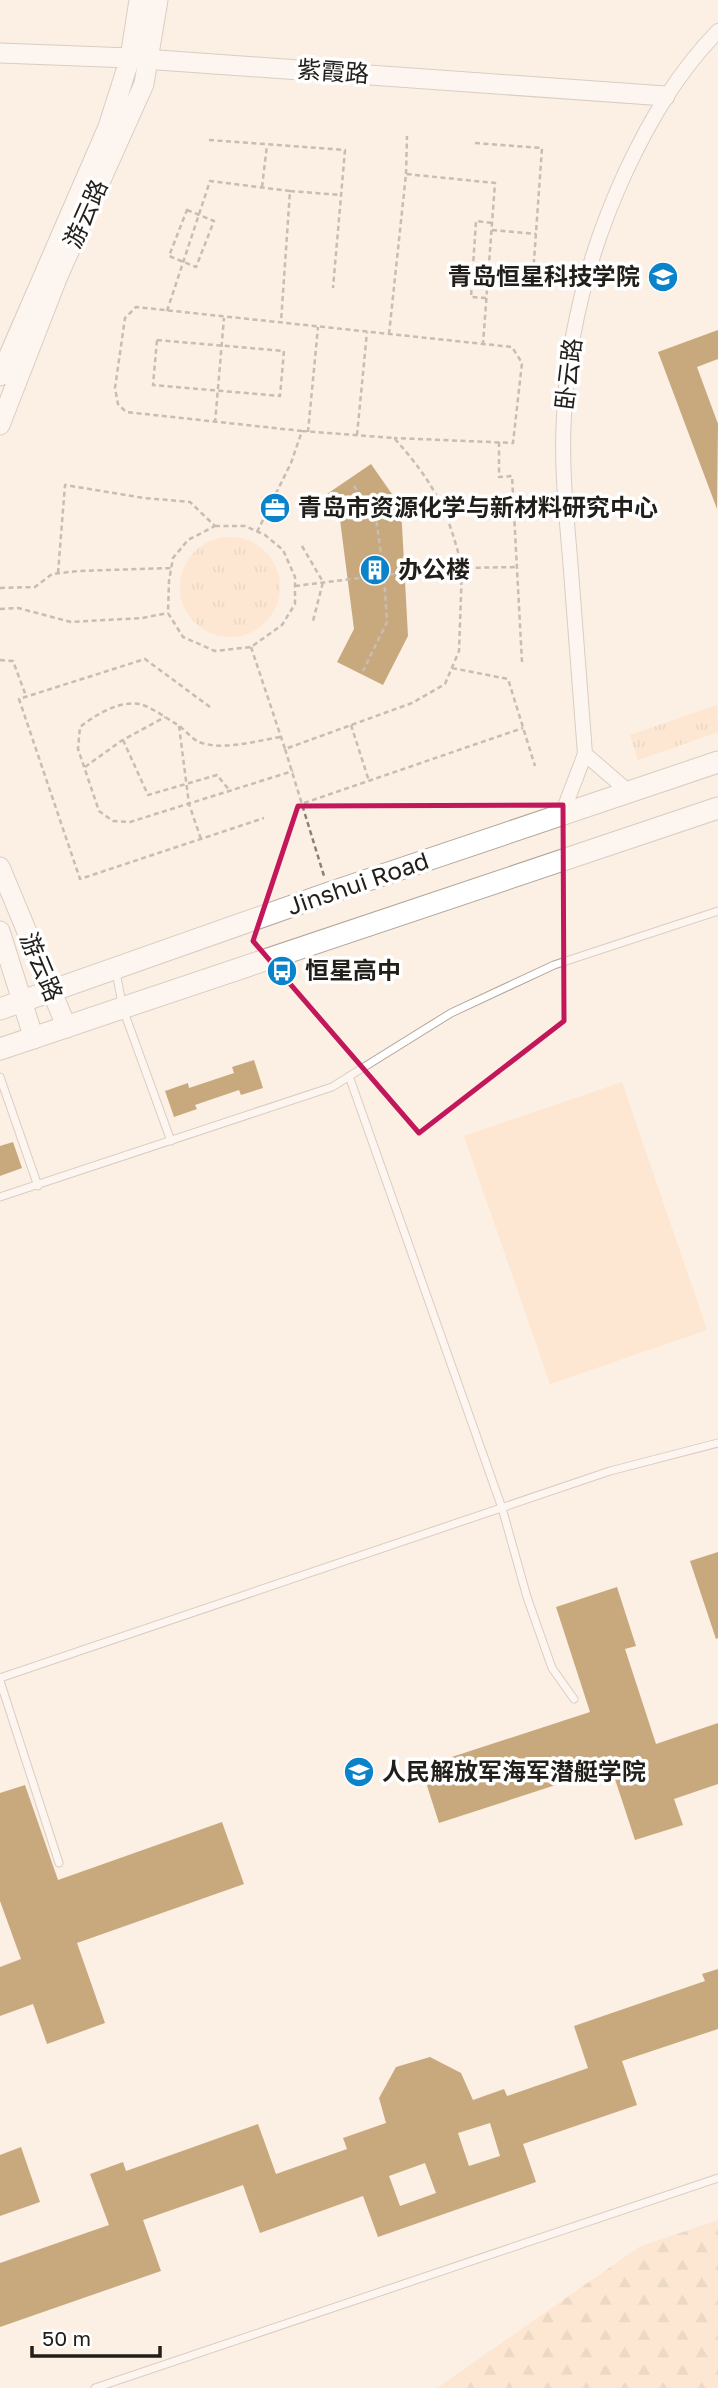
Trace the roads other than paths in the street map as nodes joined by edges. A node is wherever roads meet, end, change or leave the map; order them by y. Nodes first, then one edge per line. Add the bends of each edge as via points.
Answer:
1 (139, 0) edge
2 (158, 0) edge
3 (718, 31) edge
4 (0, 53) edge
5 (139, 59) junction
6 (665, 96) junction
7 (0, 376) edge
8 (0, 425) edge
9 (585, 754) junction
10 (718, 762) edge
11 (629, 792) junction
12 (718, 808) edge
13 (562, 814) junction
14 (0, 867) edge
15 (718, 911) edge
16 (0, 930) edge
17 (116, 969) junction
18 (52, 992) junction
19 (22, 1002) junction
20 (0, 1009) edge
21 (123, 1009) junction
22 (67, 1028) junction
23 (34, 1038) junction
24 (0, 1049) edge
25 (349, 1076) junction
26 (0, 1077) edge
27 (171, 1141) junction
28 (38, 1186) junction
29 (0, 1197) edge
30 (718, 1443) edge
31 (502, 1508) junction
32 (0, 1680) edge
33 (574, 1699) dead end
34 (59, 1863) dead end
35 (718, 2178) edge
36 (95, 2388) edge

1 - 5 main road, 游云路
2 - 5 main road, 游云路
3 - 6 street, 卧云路
4 - 5 main road, 紫霞路
5 - 6 main road, 紫霞路
5 - 7 main road, 游云路
5 - 8 main road, 游云路 via 144,84 58,276
6 - 9 street, 卧云路 via 607,211 583,285 569,358 563,468
9 - 11 street
9 - 13 street, 卧云路
10 - 11 main road, Jinshui Road
11 - 13 main road, Jinshui Road
12 - 21 main road, Jinshui Road
13 - 17 main road, Jinshui Road
14 - 18 main road, 游云路
15 - 25 lane via 554,965 451,1013
16 - 19 main road, 游云路
17 - 18 main road, Jinshui Road
17 - 21 lane
18 - 19 main road, Jinshui Road
18 - 22 main road, 游云路
19 - 20 main road, Jinshui Road
19 - 23 main road, 游云路
21 - 22 main road, Jinshui Road
21 - 27 lane
22 - 23 main road, Jinshui Road
23 - 24 main road, Jinshui Road
25 - 27 lane via 332,1087
25 - 31 lane
26 - 28 lane
27 - 28 lane
28 - 29 lane
30 - 31 lane via 610,1471
31 - 32 lane
31 - 33 lane via 552,1668
32 - 34 lane
35 - 36 lane

